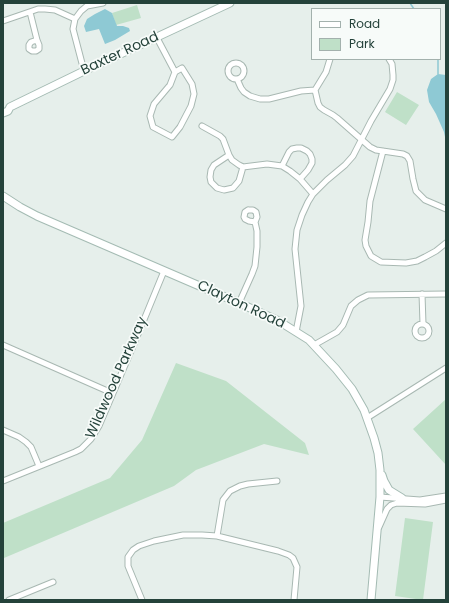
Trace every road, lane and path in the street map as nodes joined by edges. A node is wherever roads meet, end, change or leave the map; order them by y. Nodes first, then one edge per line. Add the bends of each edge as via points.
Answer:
1 (103, 3) edge
2 (230, 3) edge
3 (30, 12) junction
4 (75, 19) junction
5 (3, 21) edge
6 (157, 38) junction
7 (37, 40) dead end
8 (330, 60) edge
9 (390, 60) edge
10 (84, 71) junction
11 (175, 72) junction
12 (237, 79) dead end
13 (315, 90) junction
14 (7, 107) edge
15 (3, 113) edge
16 (202, 126) dead end
17 (361, 140) junction
18 (383, 151) junction
19 (229, 154) junction
20 (282, 166) junction
21 (243, 167) junction
22 (300, 179) junction
23 (313, 194) junction
24 (3, 196) edge
25 (446, 209) edge
26 (255, 222) dead end
27 (446, 243) edge
28 (164, 271) junction
29 (422, 294) junction
30 (446, 294) edge
31 (240, 303) junction
32 (422, 324) dead end
33 (296, 332) junction
34 (3, 345) edge
35 (314, 345) junction
36 (446, 368) edge
37 (112, 393) junction
38 (367, 418) junction
39 (3, 430) edge
40 (39, 466) junction
41 (380, 471) junction
42 (277, 481) dead end
43 (3, 482) edge
44 (446, 496) edge
45 (380, 497) junction
46 (402, 498) junction
47 (446, 500) edge
48 (377, 529) junction
49 (218, 536) junction
50 (53, 582) dead end
51 (9, 600) edge
52 (142, 600) edge
53 (294, 600) edge
54 (371, 600) edge

1 - 4 street via 87,6
2 - 6 main road, Baxter Road
3 - 4 street via 50,9
3 - 5 street
3 - 7 street
4 - 10 street via 73,29
6 - 10 main road, Baxter Road
6 - 11 street
8 - 13 street
9 - 17 street via 393,75 390,89
10 - 14 main road, Baxter Road
11 - 11 street via 182,68 192,84 194,94 180,127 172,137 153,127 150,116 154,104 170,85
12 - 13 street via 244,92 260,99
13 - 17 street via 320,107
14 - 15 main road, Baxter Road via 8,111
16 - 19 street via 220,136
17 - 18 street via 370,147
17 - 23 street via 349,161
18 - 25 street via 406,156 410,161 416,191 425,200
18 - 27 street via 372,195 365,240 371,256 381,262 406,263 417,261
19 - 21 street via 235,163
19 - 21 street via 214,164 211,170 211,182 217,188 233,188 239,181
20 - 21 street via 267,164
20 - 22 street
20 - 22 street via 292,149 301,148 307,151 312,163
22 - 23 street
23 - 33 street via 297,230 295,249 301,306
24 - 28 main road, Clayton Road via 37,216
26 - 31 street via 255,266
28 - 31 main road, Clayton Road
28 - 37 street, Wildwood Parkway
29 - 30 street
29 - 32 street
29 - 35 street via 362,297 351,306 337,332
31 - 33 main road, Clayton Road
33 - 35 main road, Clayton Road
34 - 37 street
35 - 38 main road, Clayton Road via 352,389
36 - 38 street
37 - 40 street, Wildwood Parkway via 87,444 75,452
38 - 41 main road, Clayton Road via 378,453
39 - 40 street via 26,442 31,447
40 - 43 street, Wildwood Parkway
41 - 45 main road, Clayton Road
41 - 46 main road via 389,490
42 - 49 street via 248,484 230,491 223,500
44 - 46 street via 420,500
45 - 46 street
45 - 48 main road, Clayton Road
47 - 48 street via 391,506
48 - 54 main road, Clayton Road
49 - 52 street via 175,537 154,541 133,550 128,557 128,566
49 - 53 street via 278,551 293,558 297,567
50 - 51 street

